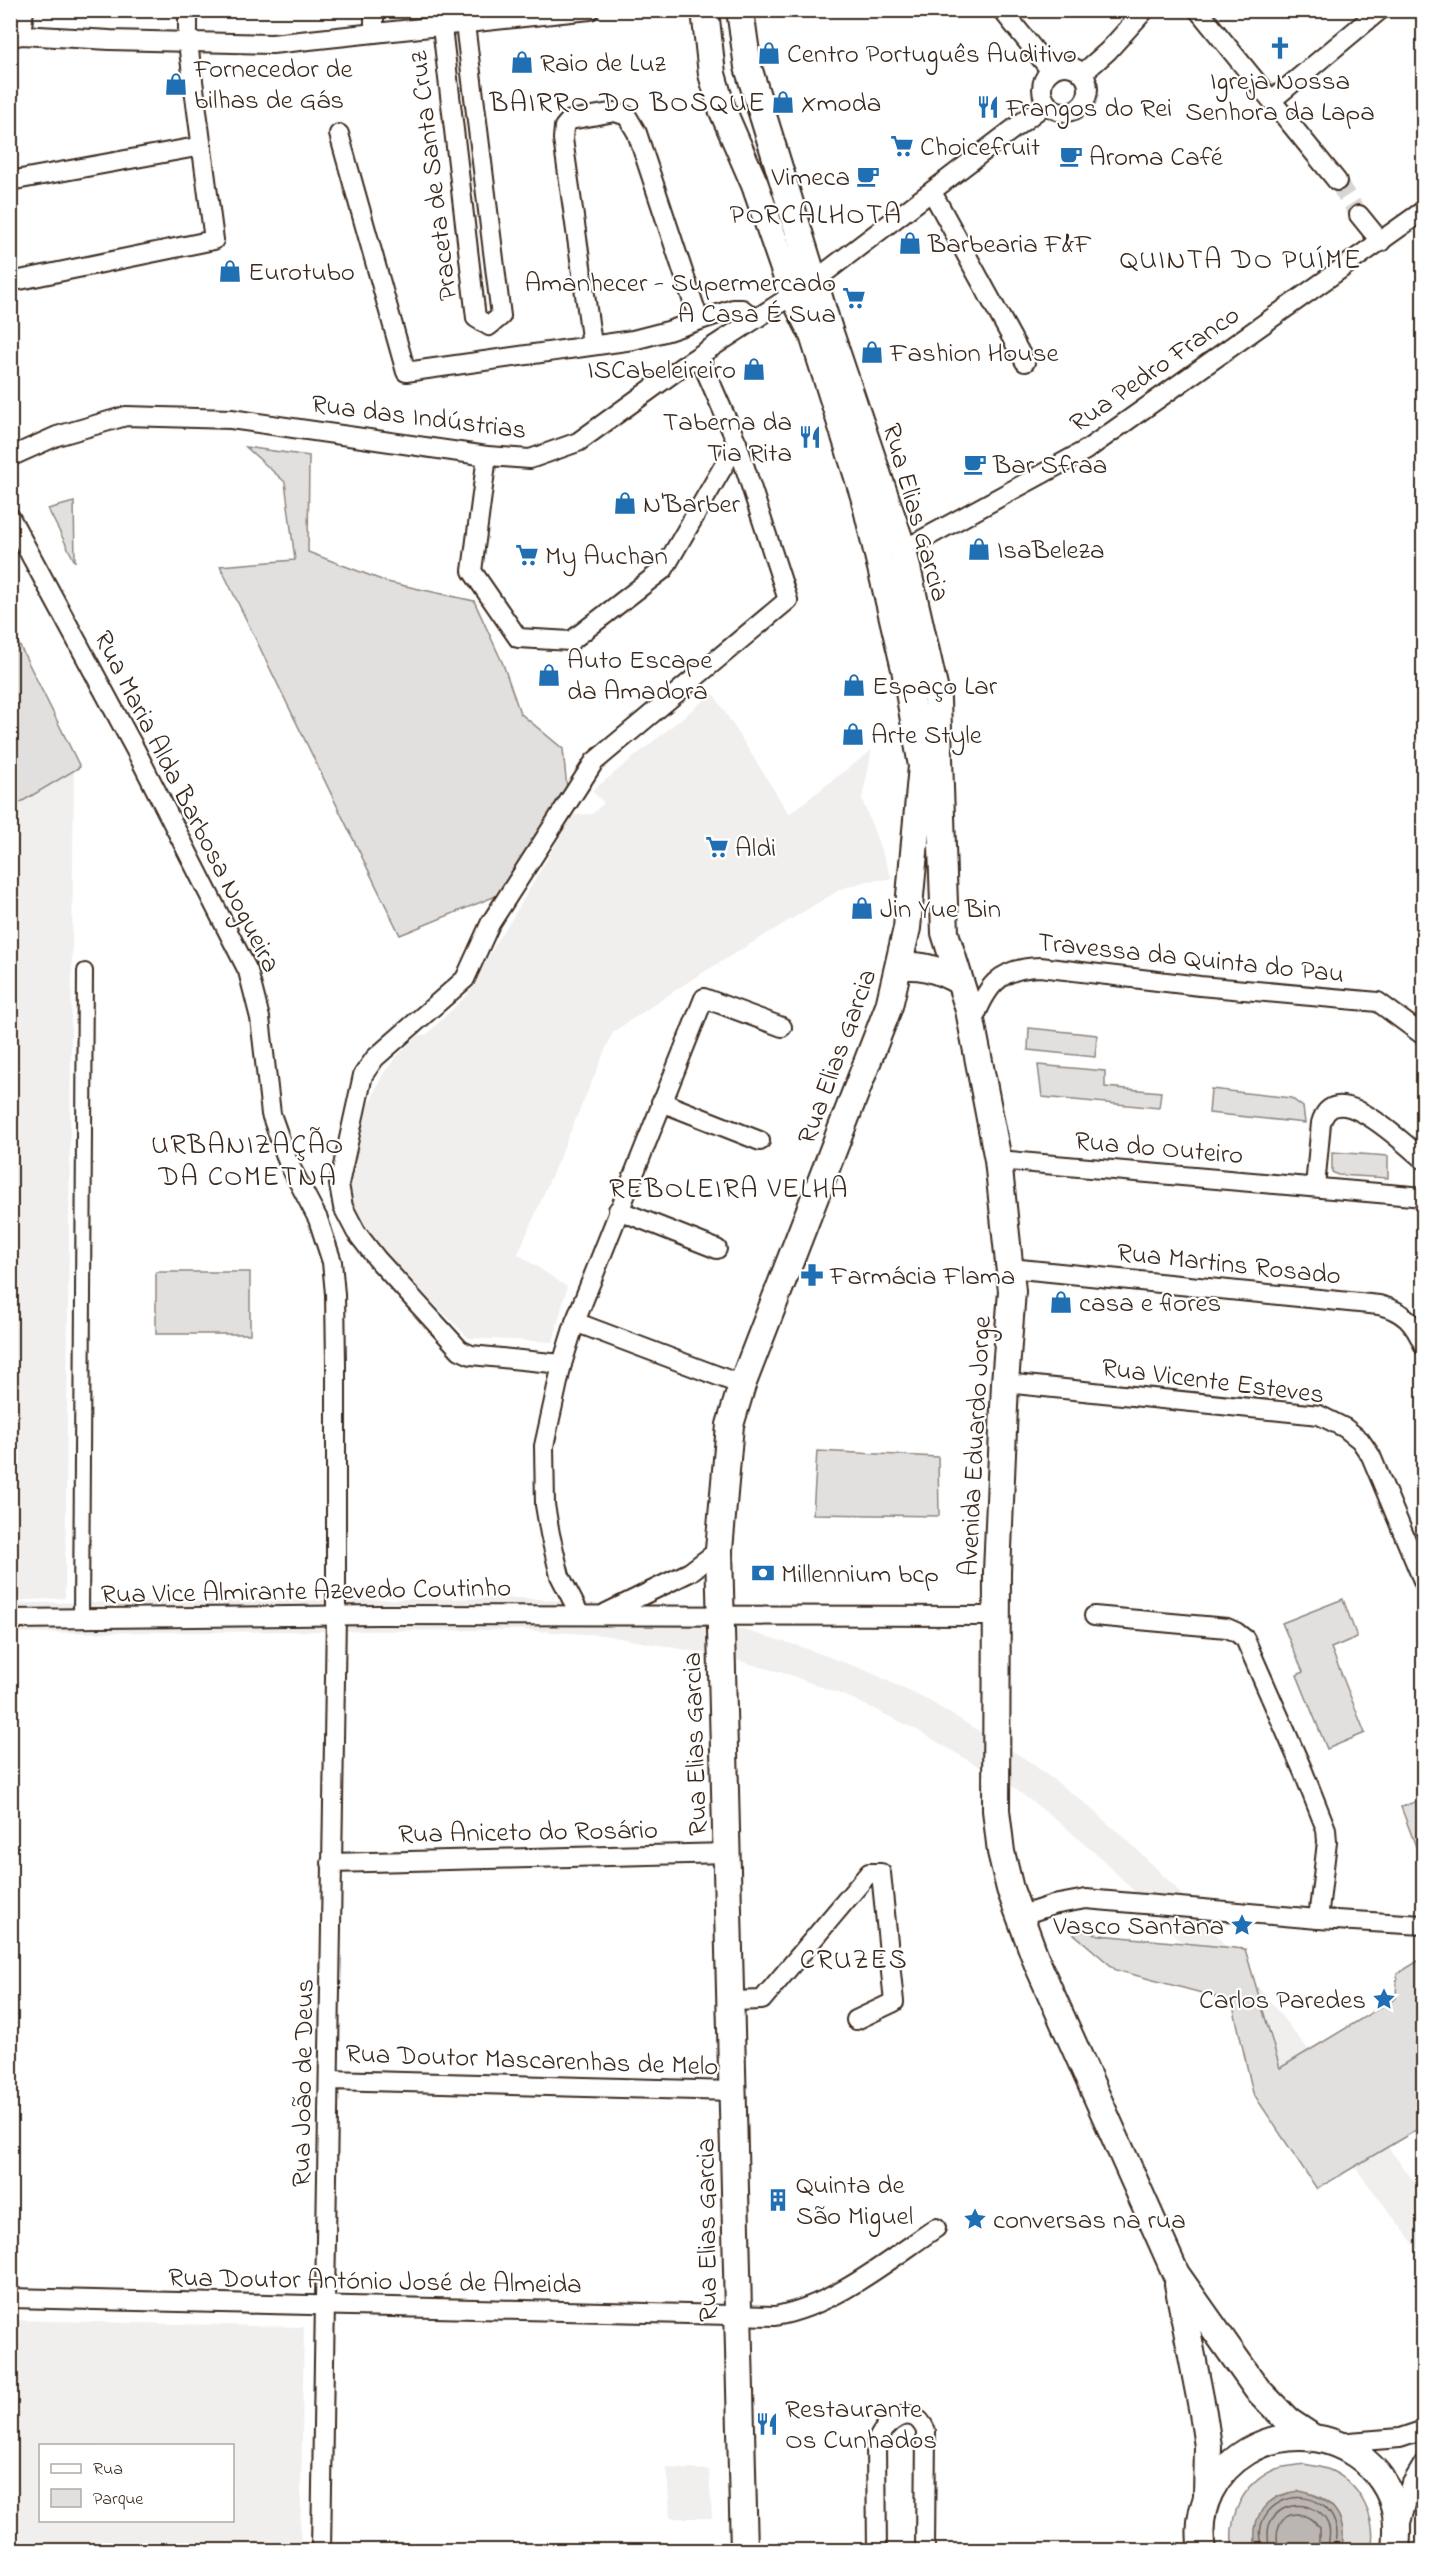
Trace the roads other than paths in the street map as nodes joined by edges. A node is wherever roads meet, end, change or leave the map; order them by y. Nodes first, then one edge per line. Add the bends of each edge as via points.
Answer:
1 (24, 10) edge
2 (188, 10) edge
3 (374, 10) edge
4 (590, 10) edge
5 (705, 10) edge
6 (740, 10) edge
7 (1002, 10) edge
8 (1146, 10) edge
9 (1198, 10) edge
10 (1380, 10) edge
11 (465, 24) junction
12 (442, 27) junction
13 (374, 33) junction
14 (16, 37) edge
15 (188, 42) junction
16 (1051, 70) junction
17 (1082, 74) junction
18 (1272, 100) junction
19 (1046, 104) junction
20 (339, 134) dead end
21 (202, 146) junction
22 (10, 181) edge
23 (1337, 181) tunnel mouth
24 (932, 192) junction
25 (1424, 210) edge
26 (1359, 215) tunnel mouth
27 (1381, 242) junction
28 (814, 281) junction
29 (10, 282) edge
30 (793, 295) junction
31 (755, 319) junction
32 (699, 320) junction
33 (592, 344) junction
34 (699, 356) junction
35 (1025, 362) dead end
36 (738, 443) junction
37 (487, 456) junction
38 (10, 457) edge
39 (10, 516) edge
40 (903, 550) junction
41 (899, 966) junction
42 (85, 971) dead end
43 (959, 981) junction
44 (972, 1024) junction
45 (782, 1027) dead end
46 (1424, 1036) edge
47 (661, 1102) junction
48 (760, 1141) dead end
49 (998, 1160) junction
50 (1424, 1160) edge
51 (1315, 1187) junction
52 (1424, 1197) edge
53 (618, 1210) junction
54 (717, 1249) dead end
55 (1010, 1268) junction
56 (575, 1322) junction
57 (1424, 1346) edge
58 (562, 1364) junction
59 (1005, 1383) junction
60 (742, 1385) junction
61 (719, 1550) junction
62 (1424, 1583) edge
63 (580, 1615) junction
64 (601, 1615) junction
65 (336, 1616) junction
66 (720, 1616) junction
67 (996, 1616) junction
68 (1094, 1616) dead end
69 (10, 1619) edge
70 (81, 1619) junction
71 (728, 1853) junction
72 (331, 1863) junction
73 (1018, 1916) junction
74 (1318, 1919) junction
75 (1424, 1925) edge
76 (732, 2001) junction
77 (856, 2020) dead end
78 (329, 2080) junction
79 (733, 2091) junction
80 (936, 2228) dead end
81 (1176, 2274) junction
82 (10, 2298) edge
83 (324, 2305) junction
84 (739, 2316) junction
85 (1424, 2430) edge
86 (1309, 2435) junction
87 (1336, 2443) junction
88 (1424, 2463) edge
89 (1207, 2500) junction
90 (1397, 2542) edge
91 (1201, 2546) edge
92 (321, 2550) edge
93 (744, 2550) edge
94 (877, 2550) edge
95 (926, 2550) edge

1 - 14 street
2 - 15 street
3 - 13 street
4 - 11 street
5 - 30 main road, Rua Elias Garcia via 712,74 722,109 755,185
6 - 28 main road, Rua Elias Garcia via 748,67
7 - 16 street
8 - 17 street
9 - 18 street
10 - 18 street
11 - 12 street
11 - 12 street, Praceta de Santa Cruz via 501,316 489,326 476,318
12 - 13 street
13 - 15 street via 272,44
14 - 15 street
15 - 21 street
16 - 17 street via 1067,66
16 - 19 street via 1042,86
17 - 19 street via 1088,91 1079,107 1062,112
18 - 23 street
19 - 24 street, Rua das Indústrias
20 - 33 street via 405,372
21 - 22 street
21 - 29 street via 214,240
24 - 28 street, Rua das Indústrias
24 - 35 street
25 - 27 street, Rua Pedro Franco
26 - 27 street
27 - 40 street, Rua Pedro Franco via 1086,450
28 - 30 street, Rua das Indústrias
28 - 40 main road, Rua Elias Garcia
30 - 31 street, Rua das Indústrias
30 - 41 main road, Rua Elias Garcia via 813,335 864,496 905,669 922,766 907,928
31 - 32 street via 742,309 733,309
31 - 34 street, Rua das Indústrias
32 - 33 street via 633,340
32 - 33 street via 638,133 627,116 615,112 570,120 564,127 563,139
34 - 36 street
34 - 37 street, Rua das Indústrias via 578,442 530,459
36 - 37 street via 664,569 571,641 519,638 472,571
36 - 58 street via 788,600 594,762 489,924 465,979 375,1058 363,1075 339,1184 343,1207 356,1232 460,1350 471,1355
37 - 38 street, Rua das Indústrias via 231,419 126,416 57,436
39 - 65 street, Rua Maria Alda Barbosa Nogueira via 238,947 253,987 271,1114 288,1162 318,1219 332,1262
40 - 43 main road, Rua Elias Garcia via 937,699 945,933
41 - 43 main road, Rua Elias Garcia via 921,965
41 - 60 main road, Rua Elias Garcia via 889,1006
42 - 70 street
43 - 44 main road, Avenida Eduardo Jorge
44 - 46 street, Travessa da Quinta do Pau via 992,984 1001,976 1014,969 1040,967 1378,1002
44 - 49 main road, Avenida Eduardo Jorge
45 - 47 street via 704,998
47 - 48 street
47 - 53 street
49 - 51 street, Rua do Outeiro
49 - 55 main road, Avenida Eduardo Jorge
50 - 51 street via 1360,1110 1339,1104 1323,1113
51 - 52 street, Rua do Outeiro
53 - 54 street
53 - 56 street
55 - 57 street, Rua Martins Rosado via 1379,1305 1406,1317
55 - 59 main road, Avenida Eduardo Jorge
56 - 58 street
56 - 60 street
58 - 63 street via 544,1446 545,1505 560,1576
59 - 62 street, Rua Vicente Esteves via 1328,1418 1353,1434 1371,1456
59 - 67 main road, Avenida Eduardo Jorge
60 - 61 main road, Rua Elias Garcia via 730,1425
61 - 64 street, Rua Vice Almirante Azevedo Coutinho via 690,1572
61 - 66 main road, Rua Elias Garcia
63 - 64 street, Rua Vice Almirante Azevedo Coutinho
63 - 65 street, Rua Vice Almirante Azevedo Coutinho
64 - 66 street, Rua Vice Almirante Azevedo Coutinho
65 - 70 street, Rua Vice Almirante Azevedo Coutinho
65 - 72 street, Rua João de Deus
66 - 67 street, Rua Vice Almirante Azevedo Coutinho
66 - 71 main road, Rua Elias Garcia
67 - 73 main road, Avenida Eduardo Jorge via 996,1810 1001,1852
68 - 74 street via 1227,1628 1245,1639 1326,1829
69 - 70 street, Rua Vice Almirante Azevedo Coutinho
71 - 72 street, Rua Aniceto do Rosário
71 - 76 main road, Rua Elias Garcia
72 - 78 street, Rua João de Deus
73 - 74 street via 1086,1899
73 - 81 main road, Avenida Eduardo Jorge
74 - 75 street
76 - 77 street via 762,2000 869,1873 881,1873 894,2001
76 - 79 main road, Rua Elias Garcia
78 - 79 street, Rua Doutor Mascarenhas de Melo
78 - 83 street, Rua João de Deus
79 - 84 main road, Rua Elias Garcia
80 - 84 street, Rua Doutor António José de Almeida via 838,2294 787,2314
81 - 86 main road via 1257,2390 1288,2421
81 - 89 main road via 1208,2446
82 - 83 street, Rua Doutor António José de Almeida
83 - 84 street, Rua Doutor António José de Almeida
83 - 92 street, Rua João de Deus
84 - 93 main road, Rua Elias Garcia
85 - 87 street via 1400,2438
86 - 87 main road
86 - 89 main road via 1251,2449 1219,2476
87 - 90 main road via 1364,2459 1385,2484 1396,2514
88 - 90 street via 1412,2483
89 - 91 main road
94 - 95 street via 876,2444 887,2425 909,2416 916,2417 926,2431

